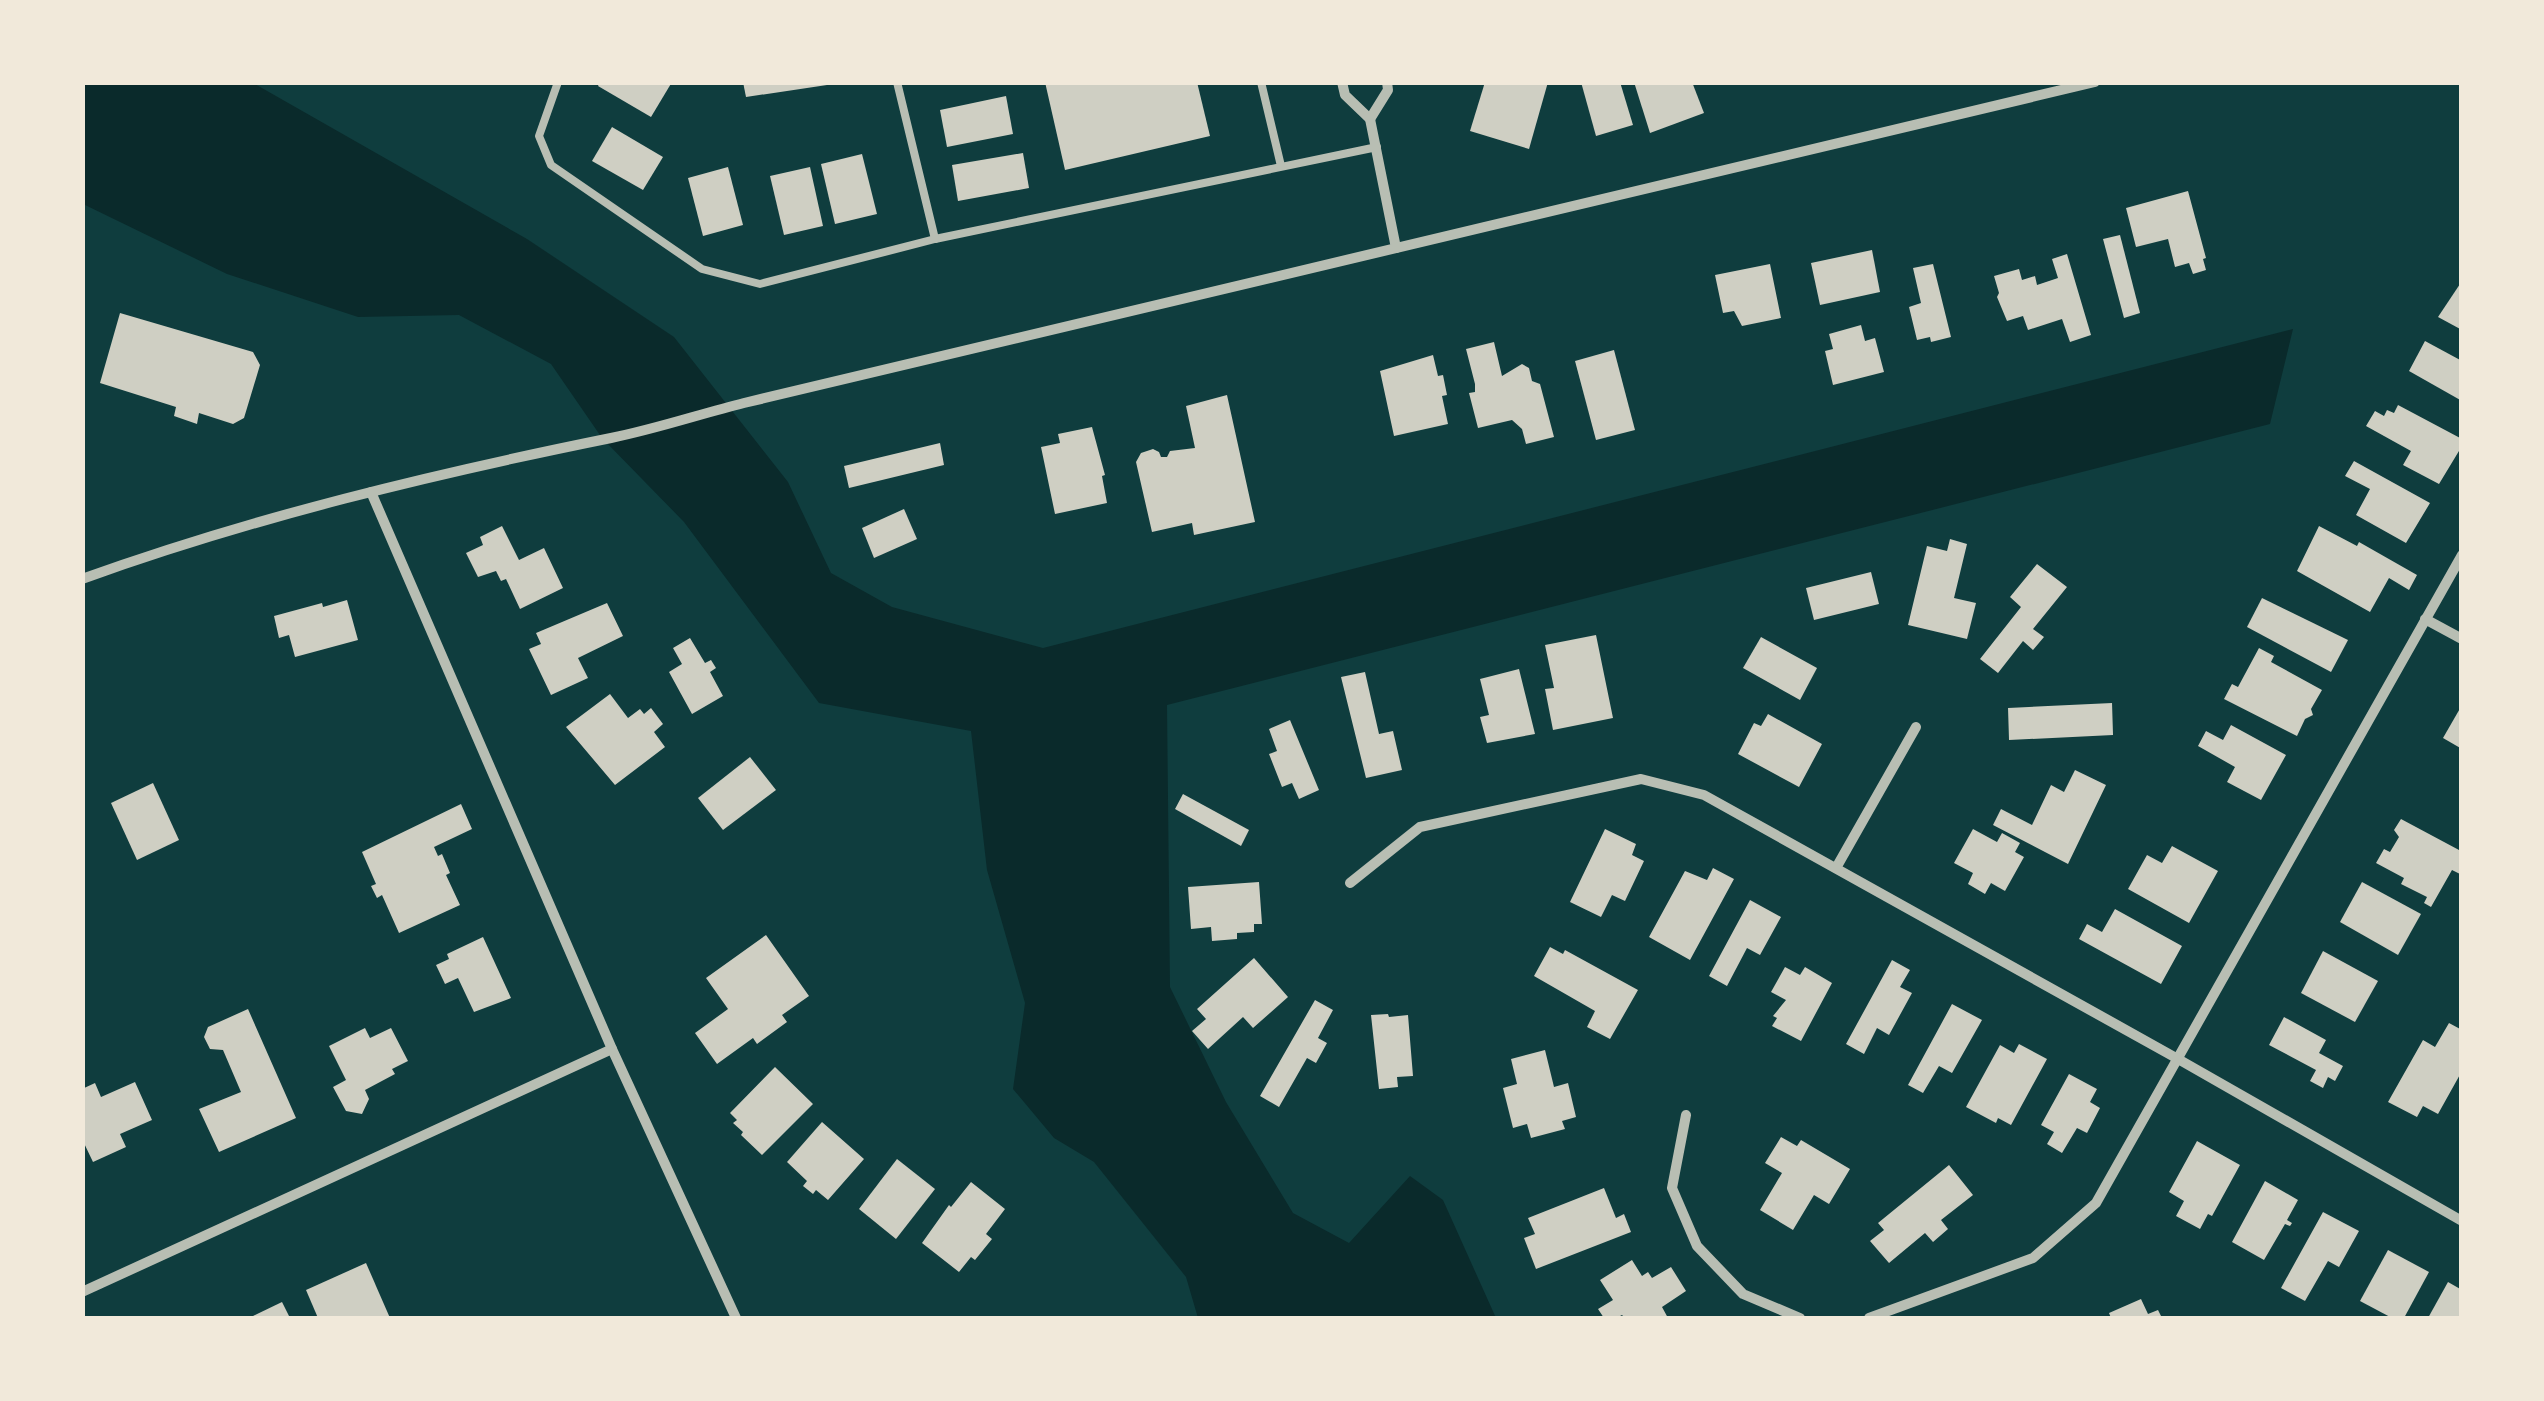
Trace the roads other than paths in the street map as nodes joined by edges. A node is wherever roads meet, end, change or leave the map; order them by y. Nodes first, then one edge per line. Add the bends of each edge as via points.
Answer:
1 (558, 82) edge
2 (897, 82) edge
3 (1261, 82) edge
4 (1342, 82) edge
5 (1386, 82) edge
6 (2095, 82) edge
7 (1370, 119) junction
8 (1377, 147) junction
9 (1281, 166) junction
10 (935, 239) junction
11 (1396, 248) junction
12 (370, 492) junction
13 (2462, 555) edge
14 (82, 579) edge
15 (2425, 619) junction
16 (2462, 640) edge
17 (1916, 727) dead end
18 (1836, 868) junction
19 (1350, 883) dead end
20 (612, 1049) junction
21 (2178, 1059) junction
22 (1686, 1116) dead end
23 (2462, 1221) edge
24 (82, 1292) edge
25 (736, 1318) edge
26 (1800, 1318) edge
27 (1869, 1318) edge

1 - 10 lane via 539,136 551,165 702,269 760,284
2 - 10 lane
3 - 9 lane
4 - 7 street
5 - 7 street via 1388,90
6 - 11 street
7 - 8 street
8 - 9 lane
8 - 11 street
9 - 10 lane
11 - 12 street
12 - 14 street
12 - 20 street
13 - 15 street
15 - 16 street
15 - 21 street
17 - 18 street
18 - 19 street via 1704,796 1641,779 1420,827
18 - 21 street
20 - 24 street
20 - 25 street
21 - 23 street
21 - 27 street via 2096,1204 2033,1258
22 - 26 street via 1672,1188 1697,1246 1743,1294

